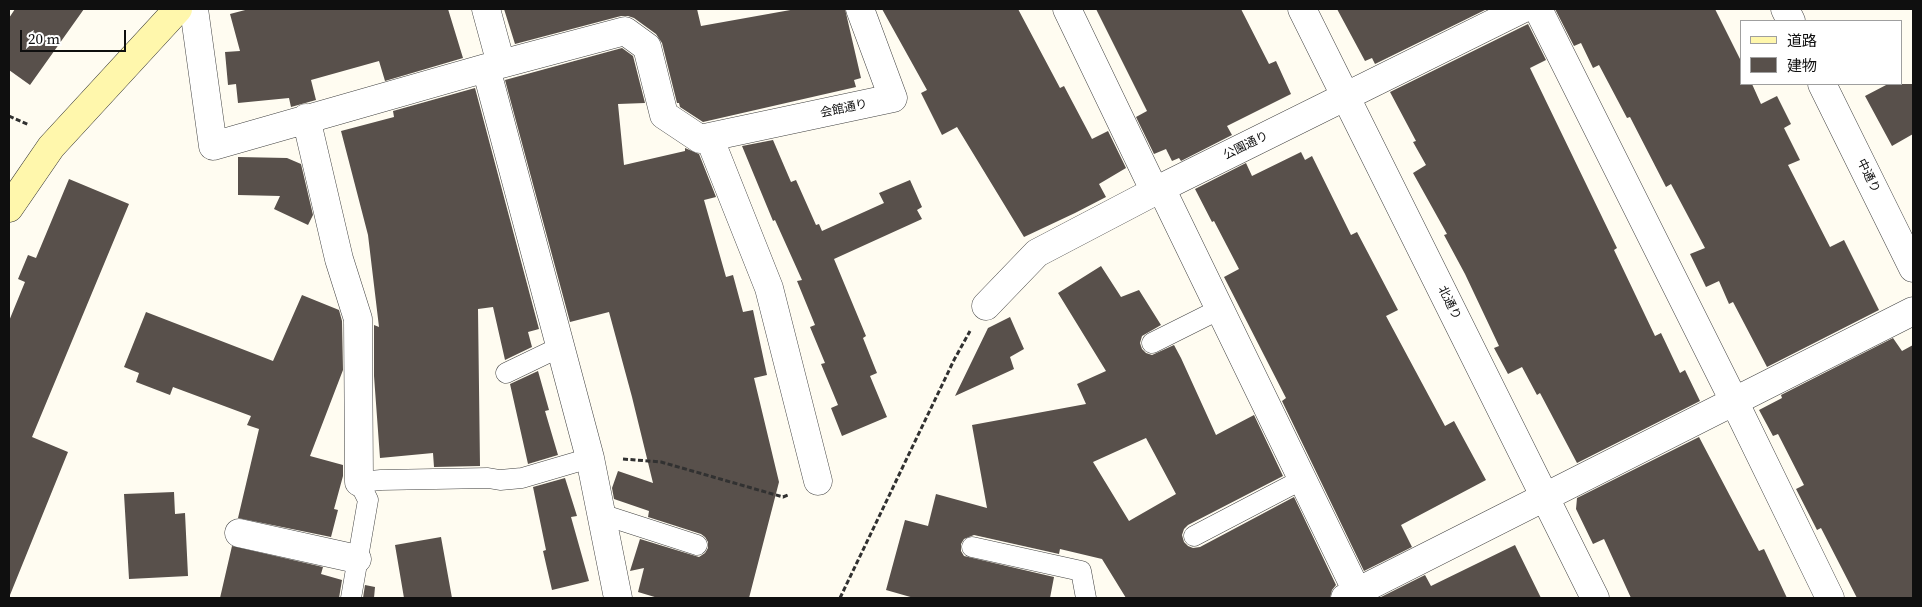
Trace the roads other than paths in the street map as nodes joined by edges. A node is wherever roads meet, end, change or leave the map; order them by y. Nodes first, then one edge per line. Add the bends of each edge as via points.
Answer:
1 (178, 9) edge
2 (194, 9) edge
3 (486, 9) edge
4 (860, 9) edge
5 (1067, 9) edge
6 (1302, 9) edge
7 (1522, 9) edge
8 (1538, 9) edge
9 (493, 66) junction
10 (1822, 85) edge
11 (1346, 97) junction
12 (306, 118) junction
13 (705, 138) junction
14 (1158, 190) junction
15 (9, 208) edge
16 (1913, 268) edge
17 (986, 306) road end
18 (1220, 309) junction
19 (1913, 311) edge
20 (1152, 343) dead end
21 (560, 347) junction
22 (506, 373) dead end
23 (1734, 401) junction
24 (590, 458) junction
25 (1303, 479) junction
26 (818, 481) dead end
27 (359, 482) junction
28 (1545, 498) junction
29 (601, 514) junction
30 (239, 533) dead end
31 (1194, 536) dead end
32 (697, 545) dead end
33 (972, 547) dead end
34 (357, 560) junction
35 (1354, 596) edge
36 (351, 598) edge
37 (618, 598) edge
38 (1086, 598) edge
39 (1595, 598) edge
40 (1830, 598) edge

1 - 15 main road via 51,147
2 - 12 street via 213,146
3 - 9 street
4 - 13 street, 会館通り via 894,98
5 - 14 street
6 - 11 street, 北通り
7 - 11 street, 公園通り
8 - 23 street
9 - 12 street
9 - 13 street via 625,30 647,47 664,115
9 - 21 street
10 - 16 street, 中通り
11 - 14 street, 公園通り
11 - 28 street, 北通り
12 - 27 street via 339,259 358,319
13 - 26 street via 769,288
14 - 17 street, 公園通り via 1037,253
14 - 18 street
18 - 20 lane
18 - 25 street
19 - 23 street
21 - 22 lane
21 - 24 street
23 - 28 street
23 - 40 street
24 - 27 lane via 522,478
24 - 29 street
25 - 31 lane
25 - 35 street
27 - 34 lane via 368,500
28 - 35 street
28 - 39 street, 北通り
29 - 32 lane
29 - 37 street
30 - 34 street
33 - 38 lane via 1082,571
34 - 36 lane

